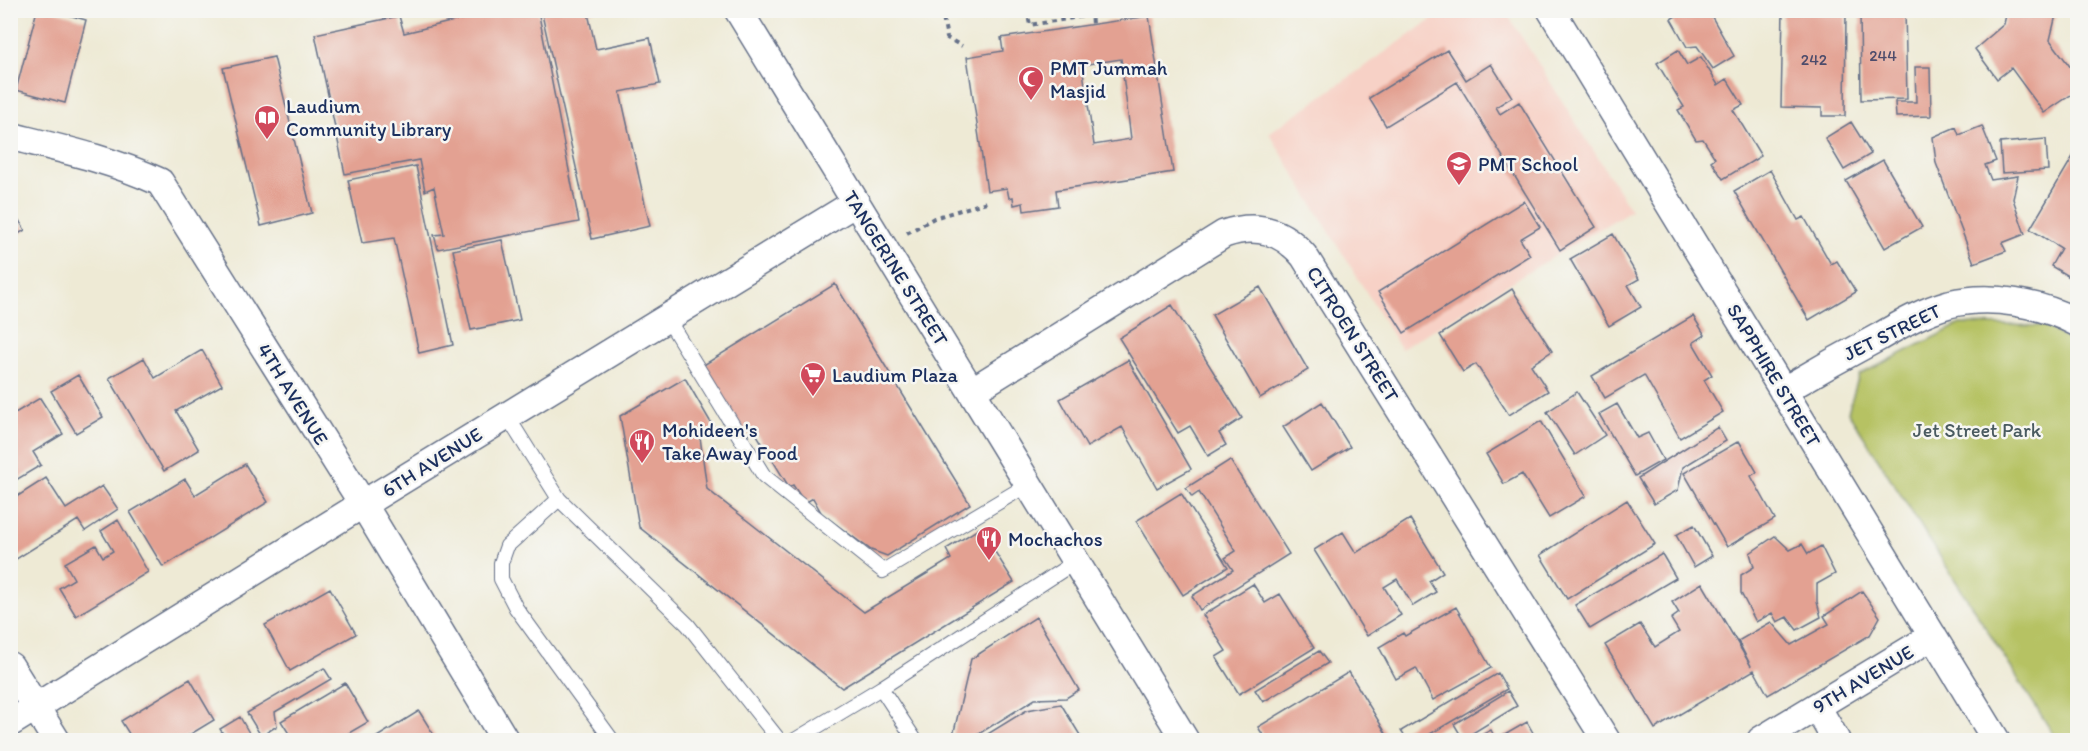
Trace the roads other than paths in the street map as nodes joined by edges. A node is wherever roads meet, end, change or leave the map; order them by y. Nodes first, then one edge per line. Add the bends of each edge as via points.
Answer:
1 (738, 10) edge
2 (1551, 10) edge
3 (10, 136) edge
4 (855, 202) junction
5 (667, 318) junction
6 (2078, 323) edge
7 (1783, 390) junction
8 (972, 391) junction
9 (507, 416) junction
10 (1029, 484) junction
11 (559, 499) junction
12 (363, 504) junction
13 (1075, 562) junction
14 (1933, 636) junction
15 (10, 666) edge
16 (880, 688) junction
17 (1817, 707) junction
18 (36, 708) junction
19 (10, 723) edge
20 (56, 741) edge
21 (505, 741) edge
22 (612, 741) edge
23 (779, 741) edge
24 (795, 741) edge
25 (915, 741) edge
26 (1185, 741) edge
27 (1606, 741) edge
28 (1761, 741) edge
29 (1836, 741) edge
30 (1996, 741) edge

1 - 4 street, TANGERINE STREET
2 - 7 street, SAPPHIRE STREET
3 - 12 street, 4TH AVENUE via 96,157 160,182
4 - 5 street, 6TH AVENUE
4 - 8 street, TANGERINE STREET
5 - 9 street, 6TH AVENUE
5 - 10 lane via 764,476 883,571
6 - 7 street, JET STREET via 2026,304 1952,304 1913,318
7 - 14 street, SAPPHIRE STREET
8 - 10 street, TANGERINE STREET
8 - 27 street, CITROEN STREET via 1224,234 1244,228 1275,233 1304,256
9 - 11 lane
9 - 12 street, 6TH AVENUE
10 - 13 street, TANGERINE STREET
11 - 22 lane via 507,546 501,579 516,608
11 - 23 lane via 688,625
12 - 18 street, 6TH AVENUE
12 - 21 street, 4TH AVENUE
13 - 16 lane
13 - 26 street, TANGERINE STREET
14 - 17 street, 9TH AVENUE
14 - 30 street, SAPPHIRE STREET
15 - 18 street
16 - 24 lane
16 - 25 lane
17 - 28 street, 9TH AVENUE
17 - 29 street
18 - 19 street, 6TH AVENUE
18 - 20 street

